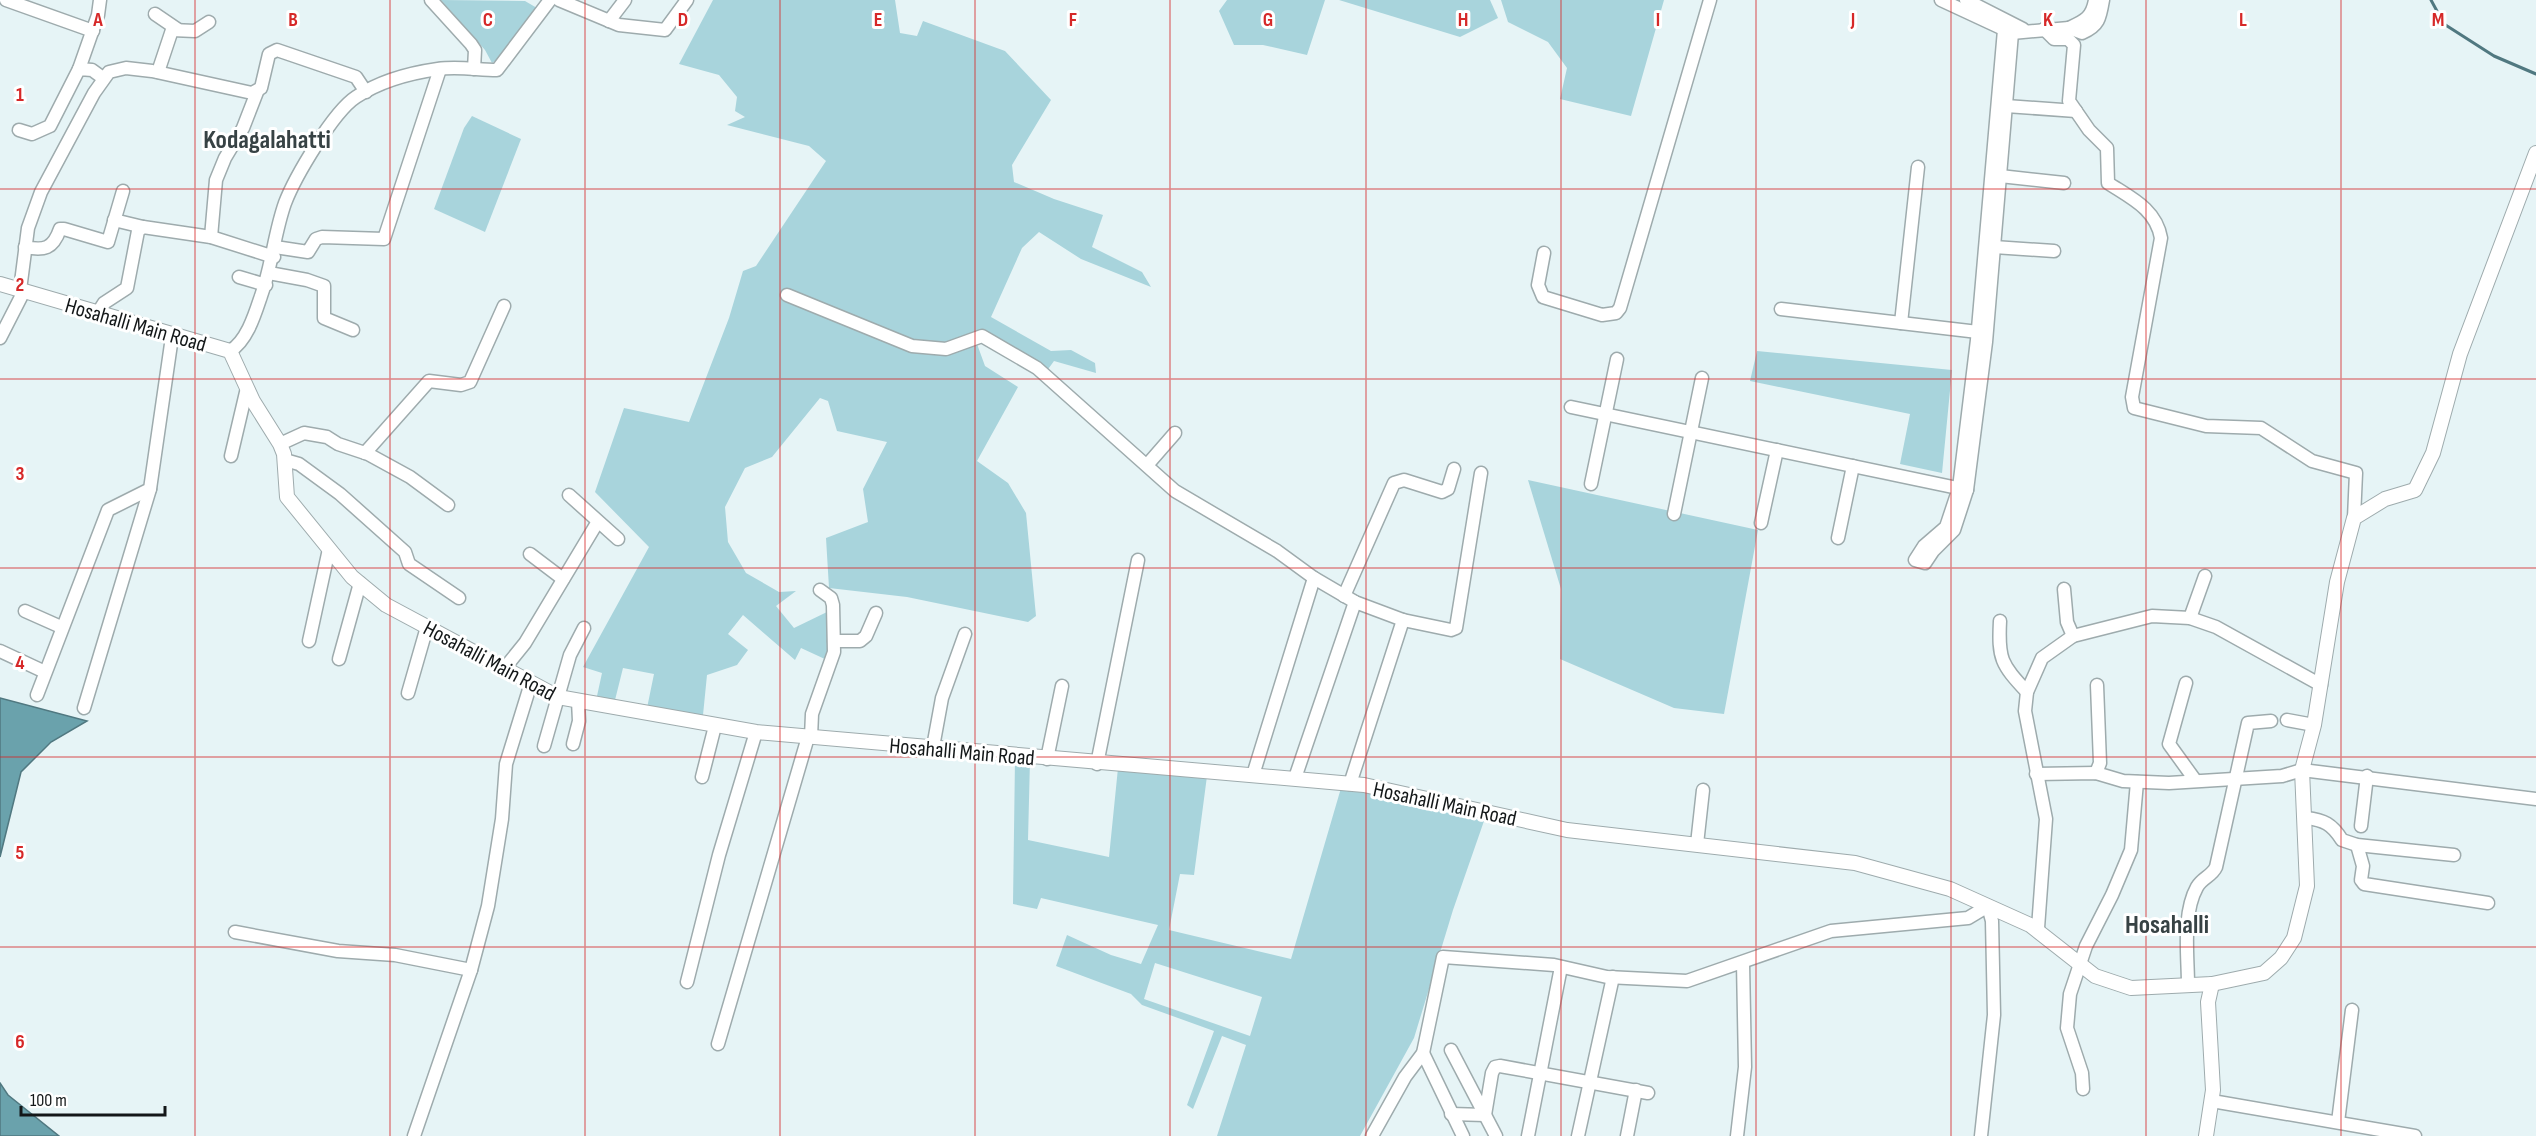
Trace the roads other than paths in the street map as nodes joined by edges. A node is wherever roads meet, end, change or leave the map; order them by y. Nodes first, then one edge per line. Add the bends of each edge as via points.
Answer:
1 (6, 0) edge
2 (100, 0) edge
3 (431, 0) edge
4 (550, 0) edge
5 (559, 0) edge
6 (625, 0) edge
7 (687, 0) edge
8 (1710, 0) edge
9 (1941, 0) edge
10 (1966, 0) edge
11 (2095, 0) edge
12 (2103, 0) edge
13 (155, 14) dead end
14 (609, 21) junction
15 (209, 22) dead end
16 (2068, 28) junction
17 (177, 29) junction
18 (2044, 29) junction
19 (93, 31) junction
20 (2014, 31) junction
21 (79, 69) junction
22 (440, 69) junction
23 (474, 69) junction
24 (158, 72) junction
25 (103, 78) junction
26 (257, 92) junction
27 (366, 92) junction
28 (2006, 105) junction
29 (2076, 111) junction
30 (20, 130) dead end
31 (2536, 153) edge
32 (1918, 167) dead end
33 (2000, 176) junction
34 (2064, 183) dead end
35 (123, 191) dead end
36 (114, 220) junction
37 (143, 227) junction
38 (211, 237) junction
39 (25, 247) junction
40 (1994, 247) junction
41 (2054, 251) dead end
42 (274, 252) junction
43 (1544, 253) dead end
44 (238, 277) dead end
45 (267, 279) junction
46 (0, 284) edge
47 (22, 291) junction
48 (787, 295) dead end
49 (504, 306) dead end
50 (1781, 309) dead end
51 (98, 314) junction
52 (1901, 323) junction
53 (353, 330) dead end
54 (1978, 332) junction
55 (172, 337) junction
56 (0, 338) edge
57 (230, 351) junction
58 (1617, 359) dead end
59 (1702, 378) dead end
60 (247, 388) junction
61 (1571, 407) dead end
62 (1605, 414) junction
63 (1691, 432) junction
64 (1175, 433) dead end
65 (280, 444) junction
66 (1777, 450) junction
67 (365, 453) junction
68 (231, 456) dead end
69 (285, 460) junction
70 (1148, 464) junction
71 (1853, 466) junction
72 (1454, 469) dead end
73 (1481, 473) dead end
74 (1591, 484) dead end
75 (150, 489) junction
76 (1963, 489) junction
77 (568, 495) dead end
78 (448, 505) dead end
79 (1674, 514) dead end
80 (2354, 518) junction
81 (597, 523) junction
82 (1761, 523) dead end
83 (1838, 538) dead end
84 (618, 539) dead end
85 (329, 549) junction
86 (530, 554) dead end
87 (1138, 560) dead end
88 (1920, 562) dead end
89 (2205, 576) dead end
90 (1314, 578) junction
91 (563, 579) junction
92 (360, 583) junction
93 (2064, 589) dead end
94 (820, 590) dead end
95 (459, 598) dead end
96 (1349, 598) junction
97 (25, 611) dead end
98 (876, 613) dead end
99 (2190, 618) junction
100 (1403, 620) junction
101 (2000, 621) dead end
102 (61, 627) junction
103 (427, 627) junction
104 (584, 628) dead end
105 (965, 634) dead end
106 (2073, 636) junction
107 (309, 640) dead end
108 (834, 641) junction
109 (0, 651) edge
110 (339, 658) dead end
111 (504, 669) junction
112 (45, 672) junction
113 (531, 683) junction
114 (2186, 683) dead end
115 (2321, 684) junction
116 (1062, 686) dead end
117 (2097, 686) dead end
118 (2027, 692) junction
119 (408, 693) dead end
120 (37, 695) dead end
121 (558, 698) junction
122 (578, 701) junction
123 (84, 708) dead end
124 (2286, 720) dead end
125 (2271, 721) dead end
126 (2314, 725) junction
127 (715, 726) junction
128 (756, 732) junction
129 (810, 737) junction
130 (573, 744) dead end
131 (543, 746) dead end
132 (933, 747) junction
133 (1047, 759) junction
134 (1097, 764) junction
135 (2302, 770) junction
136 (2097, 773) junction
137 (1253, 774) junction
138 (2036, 774) junction
139 (2367, 776) junction
140 (702, 777) dead end
141 (1295, 778) junction
142 (2235, 779) junction
143 (2195, 780) junction
144 (2137, 782) junction
145 (1350, 784) junction
146 (1703, 790) dead end
147 (2536, 799) edge
148 (2306, 818) junction
149 (2361, 826) dead end
150 (1697, 844) junction
151 (2357, 845) junction
152 (2454, 855) dead end
153 (2488, 903) dead end
154 (1988, 906) junction
155 (2038, 928) junction
156 (235, 932) dead end
157 (1743, 963) junction
158 (2079, 963) junction
159 (1561, 967) junction
160 (471, 970) junction
161 (1613, 977) junction
162 (687, 981) dead end
163 (2212, 984) junction
164 (2188, 985) junction
165 (2352, 1010) dead end
166 (718, 1044) dead end
167 (1450, 1050) dead end
168 (1423, 1053) junction
169 (1540, 1073) junction
170 (1588, 1081) junction
171 (2083, 1089) dead end
172 (2212, 1101) junction
173 (1451, 1114) junction
174 (1485, 1115) junction
175 (2338, 1122) junction
176 (2363, 1131) edge
177 (2409, 1135) edge
178 (414, 1136) edge
179 (1372, 1136) edge
180 (1463, 1136) edge
181 (1496, 1136) edge
182 (1527, 1136) edge
183 (1578, 1136) edge
184 (1627, 1136) edge
185 (1737, 1136) edge
186 (1980, 1136) edge
187 (2206, 1136) edge

1 - 19 street
2 - 19 street
3 - 23 street via 475,50
4 - 23 street via 497,70
5 - 14 street
6 - 14 street
7 - 14 street via 665,30
8 - 43 street via 1620,308 1616,313 1602,315 1542,297 1538,285
9 - 20 street
10 - 20 street
11 - 16 street via 2088,20
12 - 16 street via 2095,27 2082,33
13 - 17 street
15 - 17 street via 195,31
16 - 18 street
17 - 24 street via 169,34
18 - 20 street
18 - 29 street via 2054,39 2068,39 2074,45 2069,101
19 - 21 street
20 - 28 street
20 - 54 street
21 - 25 street via 92,70
21 - 30 street via 50,126 32,134
22 - 23 street
22 - 27 street via 398,77
22 - 42 street via 384,239 322,237 316,239 308,252
24 - 25 street via 126,68 109,72
24 - 26 street via 222,88
25 - 39 street via 41,192
26 - 27 street via 269,54 277,50 356,77
26 - 38 street via 216,180
27 - 42 street via 355,98 314,148 286,202
28 - 29 street
28 - 33 street
29 - 80 street via 2107,148 2108,183 2151,213 2161,238 2132,398 2134,408 2206,426 2261,428 2312,461 2356,472
31 - 80 street via 2460,354 2433,453 2415,490 2385,499
32 - 52 street
33 - 34 street
33 - 40 street
35 - 36 street
36 - 37 street
36 - 39 street via 108,242 64,228 50,247 42,251
37 - 38 street
37 - 51 street via 138,231 127,288 104,303
38 - 42 street
39 - 47 street
40 - 41 street
40 - 76 street via 1986,342
42 - 45 street
44 - 45 street
45 - 53 street via 307,280 324,286 324,318
45 - 57 street via 245,335
46 - 47 street, Hosahalli Main Road
47 - 51 street, Hosahalli Main Road
47 - 56 street
48 - 70 street via 912,346 946,349 982,336 995,341 1037,368
49 - 67 street via 470,382 461,385 429,381
50 - 52 street
51 - 55 street, Hosahalli Main Road
52 - 54 street
54 - 76 street
55 - 57 street, Hosahalli Main Road
55 - 75 street
57 - 60 street, Hosahalli Main Road
58 - 62 street
59 - 63 street
60 - 65 street, Hosahalli Main Road
60 - 68 street
61 - 62 street
62 - 63 street
62 - 74 street
63 - 66 street
63 - 79 street
64 - 70 street
65 - 67 street via 314,433
65 - 69 street, Hosahalli Main Road
66 - 71 street
66 - 82 street
67 - 78 street via 410,477
69 - 85 street, Hosahalli Main Road via 287,496
69 - 95 street via 299,464 340,494 405,552 409,564
70 - 90 street via 1175,491 1277,551
71 - 76 street
71 - 83 street
72 - 96 street via 1448,489 1442,492 1404,480 1394,483
73 - 100 street via 1456,628
75 - 102 street via 108,510
75 - 123 street
76 - 88 street via 1946,527 1924,546
77 - 81 street
80 - 115 street, Hosahalli Main Road via 2337,582
81 - 84 street
81 - 91 street
85 - 92 street, Hosahalli Main Road
85 - 107 street
86 - 91 street
87 - 134 street
89 - 99 street
90 - 96 street
90 - 137 street
91 - 111 street via 525,643
92 - 103 street, Hosahalli Main Road via 386,605
92 - 110 street
93 - 106 street via 2067,622
94 - 108 street via 831,598
96 - 100 street
96 - 141 street
97 - 102 street
98 - 108 street via 860,641
99 - 106 street via 2152,616
99 - 115 street via 2216,627
100 - 145 street
101 - 118 street via 2001,659
102 - 112 street
103 - 111 street, Hosahalli Main Road
103 - 119 street
104 - 121 street via 570,655
105 - 132 street via 942,698
106 - 118 street via 2042,658
108 - 129 street via 830,670 812,714
109 - 112 street
111 - 113 street, Hosahalli Main Road
112 - 120 street
113 - 121 street, Hosahalli Main Road
113 - 160 street via 506,764 488,906
114 - 143 street via 2169,744
115 - 126 street, Hosahalli Main Road
116 - 133 street
117 - 136 street
118 - 138 street via 2025,711
121 - 122 street, Hosahalli Main Road
121 - 131 street
122 - 127 street, Hosahalli Main Road
122 - 130 street via 579,721
124 - 126 street
125 - 142 street via 2248,723
126 - 135 street, Hosahalli Main Road
127 - 128 street, Hosahalli Main Road
127 - 140 street
128 - 129 street, Hosahalli Main Road
128 - 162 street
129 - 132 street, Hosahalli Main Road
129 - 166 street
132 - 133 street, Hosahalli Main Road
133 - 134 street, Hosahalli Main Road
134 - 137 street, Hosahalli Main Road
135 - 139 street
135 - 142 street via 2282,776
135 - 148 street, Hosahalli Main Road
136 - 138 street
136 - 144 street
137 - 141 street, Hosahalli Main Road
138 - 155 street via 2046,819
139 - 147 street
139 - 149 street
141 - 145 street, Hosahalli Main Road
142 - 143 street
142 - 164 street via 2216,867 2198,885 2193,898
143 - 144 street
144 - 158 street via 2131,850
145 - 150 street, Hosahalli Main Road via 1567,830
146 - 150 street
148 - 151 street via 2334,826 2342,840
148 - 163 street, Hosahalli Main Road via 2307,886 2294,938 2264,973
150 - 154 street, Hosahalli Main Road via 1855,863 1950,889
151 - 152 street
151 - 153 street via 2364,884
154 - 155 street, Hosahalli Main Road
154 - 157 street via 1968,918 1831,931
154 - 186 street via 1992,921 1994,1015
155 - 158 street, Hosahalli Main Road
156 - 160 street
157 - 161 street via 1687,981
157 - 185 street via 1745,1067
158 - 164 street, Hosahalli Main Road via 2095,976 2131,988
158 - 171 street via 2070,994 2067,1028 2082,1073
159 - 161 street
159 - 168 street via 1443,957
159 - 169 street
160 - 178 street
161 - 170 street
163 - 164 street, Hosahalli Main Road
163 - 172 street via 2208,1002
165 - 175 street
167 - 174 street
168 - 173 street
168 - 179 street
169 - 170 street
169 - 174 street via 1495,1067
169 - 182 street
170 - 183 street
170 - 184 street via 1642,1091
172 - 175 street
172 - 187 street
173 - 174 street
173 - 180 street
174 - 181 street
175 - 176 street
176 - 177 street

